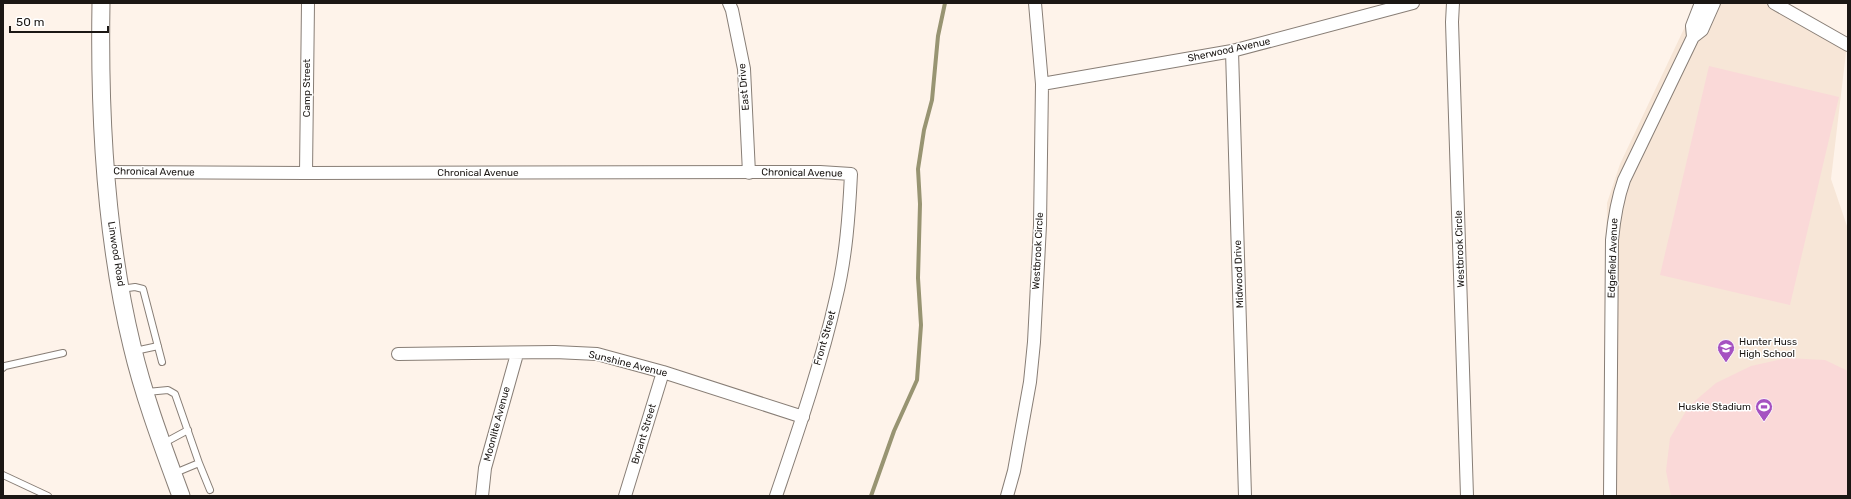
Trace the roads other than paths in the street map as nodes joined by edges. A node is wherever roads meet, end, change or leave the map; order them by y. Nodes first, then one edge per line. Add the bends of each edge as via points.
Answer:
1 (101, 3) edge
2 (308, 3) edge
3 (729, 3) edge
4 (1035, 3) edge
5 (1414, 3) edge
6 (1453, 3) edge
7 (1701, 3) edge
8 (1714, 3) edge
9 (1774, 3) edge
10 (1696, 9) edge
11 (1693, 37) junction
12 (1848, 45) edge
13 (1232, 51) junction
14 (1042, 84) junction
15 (106, 172) junction
16 (306, 173) junction
17 (749, 173) junction
18 (851, 174) joint
19 (121, 289) junction
20 (158, 346) junction
21 (133, 352) junction
22 (63, 353) dead end
23 (398, 354) dead end
24 (517, 354) junction
25 (162, 362) dead end
26 (3, 368) edge
27 (663, 372) junction
28 (145, 392) junction
29 (803, 417) junction
30 (188, 430) junction
31 (162, 444) junction
32 (199, 463) junction
33 (173, 474) junction
34 (3, 475) edge
35 (210, 490) dead end
36 (48, 496) edge
37 (181, 496) edge
38 (482, 496) edge
39 (625, 496) edge
40 (776, 496) edge
41 (1007, 496) edge
42 (1245, 496) edge
43 (1468, 496) edge
44 (1610, 496) edge

1 - 15 main road, Linwood Road via 101,80
2 - 16 street, Camp Street
3 - 17 street, East Drive via 744,69
4 - 14 street, Westbrook Circle
5 - 13 street, Sherwood Avenue
6 - 43 street, Westbrook Circle
7 - 10 street, Edgefield Avenue
8 - 11 street, Edgefield Avenue via 1702,30
9 - 12 street
10 - 11 street, Edgefield Avenue via 1692,26
11 - 44 street, Edgefield Avenue via 1624,180 1617,200 1614,217
13 - 14 street, Sherwood Avenue
13 - 42 street, Midwood Drive
14 - 41 street, Westbrook Circle via 1040,225 1034,342 1030,382
15 - 16 street, Chronical Avenue
15 - 19 main road, Linwood Road via 111,230
16 - 17 street, Chronical Avenue
17 - 18 street, Chronical Avenue
18 - 29 street, Front Street via 849,217 837,297
19 - 20 lane via 143,289
19 - 21 main road, Linwood Road
20 - 21 lane
20 - 25 lane
21 - 28 main road, Linwood Road
22 - 26 lane
23 - 24 street, Sunshine Avenue
24 - 27 street, Sunshine Avenue via 597,354
24 - 38 street, Moonlite Avenue via 485,468
27 - 29 street, Sunshine Avenue
27 - 39 street, Bryant Street
28 - 30 lane via 168,390 175,394
28 - 31 main road, Linwood Road
29 - 40 street, Front Street
30 - 31 lane
30 - 32 lane
31 - 33 main road, Linwood Road
32 - 33 lane
32 - 35 lane
33 - 37 main road, Linwood Road
34 - 36 lane

